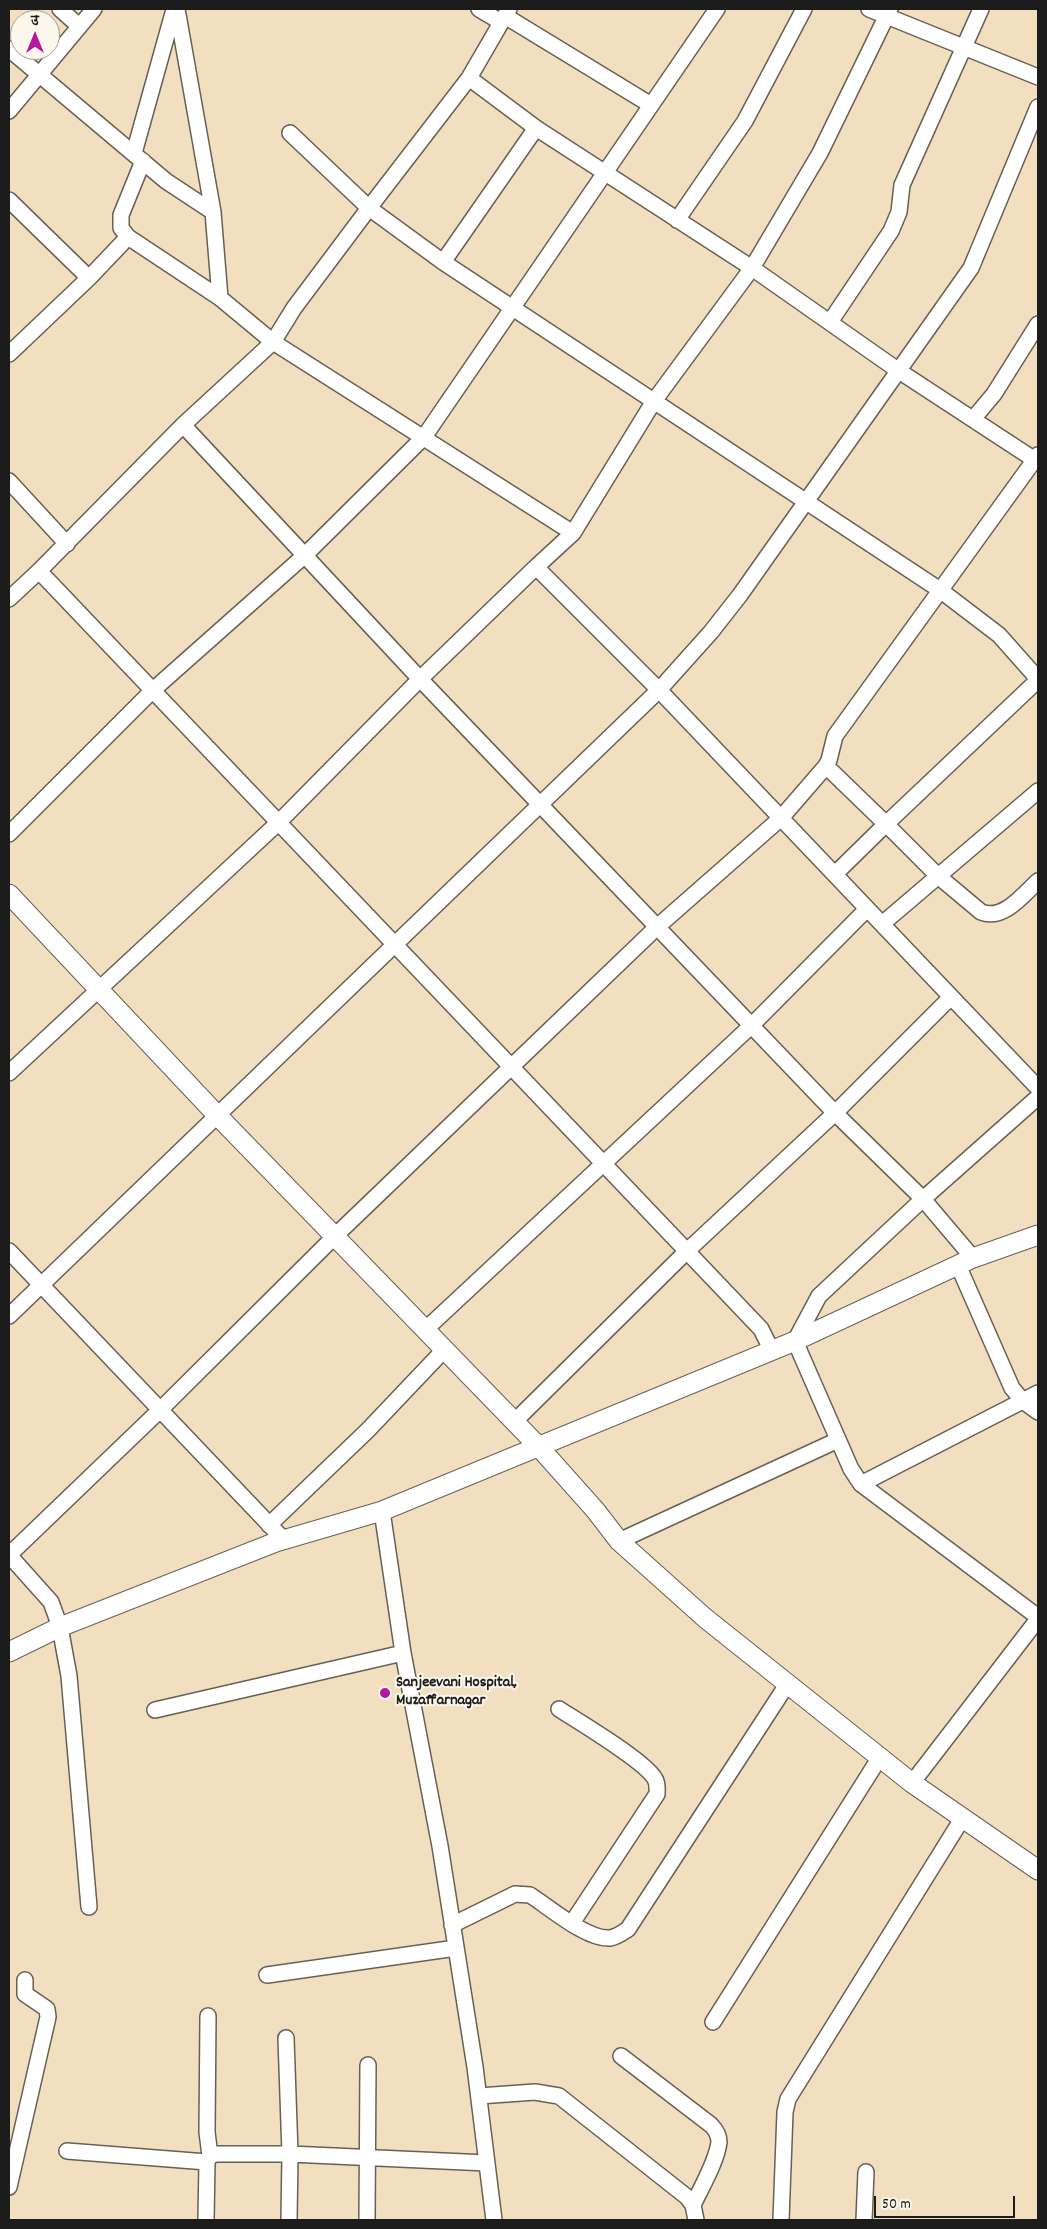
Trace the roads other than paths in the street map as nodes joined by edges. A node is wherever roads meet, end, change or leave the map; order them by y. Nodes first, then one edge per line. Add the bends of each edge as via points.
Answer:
1 (60, 9) edge
2 (94, 9) edge
3 (479, 9) edge
4 (717, 9) edge
5 (804, 9) edge
6 (868, 9) edge
7 (981, 9) edge
8 (174, 11) edge
9 (888, 12) edge
10 (505, 16) edge
11 (79, 26) junction
12 (964, 47) junction
13 (9, 49) edge
14 (39, 74) junction
15 (1038, 77) edge
16 (469, 78) junction
17 (651, 105) junction
18 (1038, 107) edge
19 (9, 111) edge
20 (536, 128) junction
21 (290, 133) dead end
22 (138, 157) junction
23 (605, 172) junction
24 (9, 200) edge
25 (369, 208) junction
26 (213, 212) junction
27 (677, 220) junction
28 (128, 237) junction
29 (443, 262) junction
30 (752, 268) junction
31 (89, 278) junction
32 (220, 298) junction
33 (512, 307) junction
34 (830, 322) junction
35 (1038, 324) edge
36 (273, 342) junction
37 (9, 354) edge
38 (899, 371) junction
39 (654, 401) junction
40 (973, 419) junction
41 (183, 425) junction
42 (424, 437) junction
43 (1037, 459) edge
44 (9, 481) edge
45 (805, 501) junction
46 (573, 533) junction
47 (67, 544) junction
48 (304, 556) junction
49 (536, 567) junction
50 (39, 571) junction
51 (940, 590) junction
52 (9, 599) edge
53 (420, 679) junction
54 (1038, 680) edge
55 (153, 690) junction
56 (659, 690) junction
57 (826, 766) junction
58 (1038, 791) edge
59 (539, 803) junction
60 (781, 818) junction
61 (279, 822) junction
62 (886, 824) junction
63 (9, 834) edge
64 (835, 874) junction
65 (938, 876) junction
66 (1038, 881) edge
67 (9, 894) edge
68 (867, 909) junction
69 (882, 924) junction
70 (657, 927) junction
71 (396, 944) junction
72 (100, 990) junction
73 (951, 996) junction
74 (751, 1026) junction
75 (512, 1067) junction
76 (9, 1073) edge
77 (1038, 1088) edge
78 (1038, 1097) edge
79 (835, 1112) junction
80 (216, 1114) junction
81 (604, 1164) junction
82 (923, 1200) junction
83 (1038, 1235) edge
84 (335, 1236) junction
85 (9, 1251) edge
86 (687, 1251) junction
87 (966, 1262) junction
88 (42, 1285) junction
89 (9, 1316) edge
90 (426, 1329) junction
91 (795, 1341) junction
92 (444, 1350) junction
93 (772, 1351) junction
94 (1038, 1393) edge
95 (1022, 1401) junction
96 (160, 1411) junction
97 (1038, 1412) edge
98 (514, 1422) junction
99 (838, 1440) junction
100 (539, 1447) junction
101 (861, 1484) junction
102 (382, 1512) junction
103 (269, 1525) junction
104 (284, 1540) junction
105 (619, 1542) junction
106 (9, 1555) edge
107 (1038, 1618) edge
108 (60, 1627) junction
109 (9, 1652) edge
110 (403, 1653) junction
111 (788, 1683) junction
112 (559, 1709) dead end
113 (154, 1710) dead end
114 (880, 1757) junction
115 (912, 1782) junction
116 (962, 1819) junction
117 (1038, 1870) edge
118 (89, 1907) dead end
119 (572, 1923) junction
120 (452, 1925) junction
121 (456, 1948) junction
122 (267, 1975) dead end
123 (25, 1980) dead end
124 (208, 2016) dead end
125 (713, 2022) dead end
126 (286, 2038) dead end
127 (621, 2056) dead end
128 (368, 2065) dead end
129 (479, 2096) junction
130 (67, 2151) dead end
131 (290, 2154) junction
132 (368, 2157) junction
133 (209, 2159) junction
134 (487, 2163) junction
135 (866, 2172) dead end
136 (9, 2187) edge
137 (693, 2205) junction
138 (206, 2220) edge
139 (289, 2220) edge
140 (367, 2220) edge
141 (494, 2220) edge
142 (696, 2220) edge
143 (781, 2220) edge
144 (864, 2220) edge

1 - 11 street
2 - 11 street
3 - 10 street
4 - 17 street
5 - 27 street via 745,121
6 - 9 street
7 - 12 street
8 - 22 street
8 - 26 street
9 - 12 street
9 - 30 street via 820,153
10 - 16 street
10 - 17 street
11 - 14 street
12 - 15 street
12 - 34 street via 902,185 898,218
13 - 14 street
14 - 19 street
14 - 22 street
16 - 20 street
16 - 25 street
17 - 23 street
18 - 38 street via 971,268
20 - 23 street
20 - 29 street
21 - 25 street
22 - 26 street
22 - 28 street via 121,215 121,228
23 - 27 street
23 - 33 street
24 - 31 street
25 - 29 street
25 - 36 street via 294,308
26 - 32 street
27 - 30 street
28 - 31 street
28 - 32 street
29 - 33 street
30 - 34 street
30 - 39 street
31 - 37 street
32 - 36 street
33 - 39 street
33 - 42 street
34 - 38 street
35 - 40 street via 994,394
36 - 41 street
36 - 42 street
38 - 40 street
38 - 45 street
39 - 45 street
39 - 46 street
40 - 43 street
41 - 47 street
41 - 48 street
42 - 46 street
42 - 48 street
43 - 51 street
44 - 47 street
45 - 51 street
45 - 56 street via 740,595
46 - 49 street
47 - 50 street
48 - 53 street
48 - 55 street
49 - 53 street
49 - 56 street
50 - 52 street
50 - 55 street
51 - 54 street via 999,635
51 - 57 street via 835,736
53 - 59 street
53 - 61 street
54 - 62 street
55 - 61 street
55 - 63 street
56 - 59 street
56 - 60 street
57 - 60 street
57 - 62 street
58 - 65 street
59 - 70 street
59 - 71 street
60 - 64 street
60 - 70 street
61 - 71 street
61 - 72 street
62 - 64 street
62 - 65 street
64 - 68 street
65 - 66 street via 988,915 1006,910
65 - 69 street
67 - 72 street
68 - 69 street
68 - 74 street
69 - 73 street
70 - 74 street
70 - 75 street
71 - 75 street
71 - 80 street
72 - 76 street
72 - 80 street
73 - 77 street
73 - 79 street
74 - 79 street
74 - 81 street
75 - 81 street
75 - 84 street
78 - 82 street
79 - 82 street
79 - 86 street
80 - 84 street
80 - 88 street
81 - 86 street
81 - 90 street
82 - 87 street
82 - 91 street via 819,1296
83 - 87 street
84 - 90 street
84 - 96 street
85 - 88 street
86 - 93 street via 761,1329
86 - 98 street
87 - 91 street
87 - 95 street via 1012,1388
88 - 89 street
88 - 96 street
90 - 92 street
91 - 93 street
91 - 99 street
92 - 98 street
92 - 103 street via 368,1430
93 - 100 street
94 - 95 street
95 - 97 street
95 - 101 street
96 - 103 street
96 - 106 street
98 - 100 street
99 - 101 street
99 - 105 street
100 - 102 street
100 - 105 street
101 - 107 street
102 - 104 street
102 - 110 street
103 - 104 street
104 - 108 street
105 - 111 street via 706,1618
106 - 108 street via 50,1602
107 - 115 street
108 - 109 street
108 - 118 street via 69,1676
110 - 113 street
110 - 120 street
111 - 114 street
111 - 119 street via 628,1930 617,1937 602,1938
112 - 119 street via 631,1758 650,1773 657,1786 657,1794
114 - 115 street
114 - 125 street
115 - 116 street
116 - 117 street
116 - 143 street via 788,2099 784,2112
119 - 120 street via 530,1895 520,1893
120 - 121 street
121 - 122 street
121 - 129 street
123 - 136 street via 25,1994 47,2009 48,2017
124 - 133 street
126 - 131 street
127 - 137 street via 716,2131 719,2141 716,2152
128 - 132 street
129 - 134 street
129 - 137 street via 535,2092 559,2096
130 - 133 street
131 - 132 street
131 - 133 street via 223,2154
131 - 139 street
132 - 134 street
132 - 140 street
133 - 138 street
134 - 141 street
135 - 144 street
137 - 142 street

